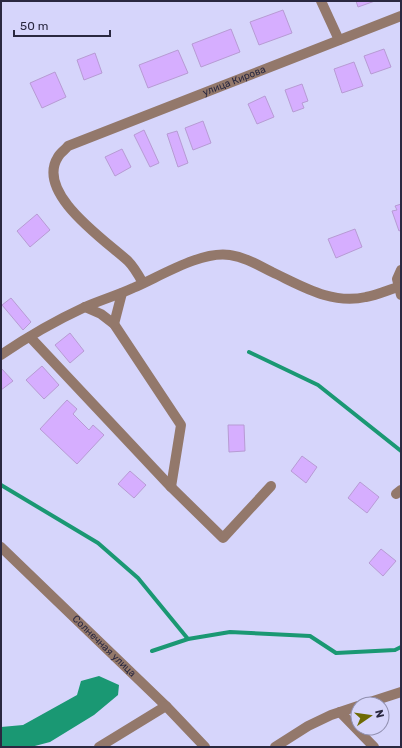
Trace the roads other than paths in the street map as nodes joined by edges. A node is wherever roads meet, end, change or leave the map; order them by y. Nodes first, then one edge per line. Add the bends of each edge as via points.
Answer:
1 (321, 1) edge
2 (401, 16) edge
3 (339, 40) junction
4 (401, 270) edge
5 (144, 284) junction
6 (400, 291) edge
7 (122, 293) junction
8 (85, 307) junction
9 (114, 324) junction
10 (30, 337) junction
11 (1, 355) edge
12 (271, 486) dead end
13 (171, 487) junction
14 (1, 547) edge
15 (401, 692) edge
16 (389, 696) edge
17 (166, 706) junction
18 (350, 709) edge
19 (340, 712) junction
20 (99, 747) edge
21 (205, 747) edge
22 (274, 747) edge
23 (374, 747) edge

1 - 3 street
2 - 3 street, улица Кирова
3 - 5 street, улица Кирова via 68,146 58,157 53,172 55,186 62,199 129,262
4 - 6 street via 397,279
5 - 6 street via 198,259 229,254 246,259 312,292 328,297 348,299
5 - 7 street
7 - 8 street
7 - 9 street
8 - 9 street
8 - 10 street
9 - 13 street via 181,425
10 - 11 street
10 - 13 street
12 - 13 street via 223,538
14 - 17 street, Солнечная улица
15 - 16 street
17 - 20 street
17 - 21 street, Солнечная улица
18 - 19 street
19 - 22 street via 308,726
19 - 23 street

